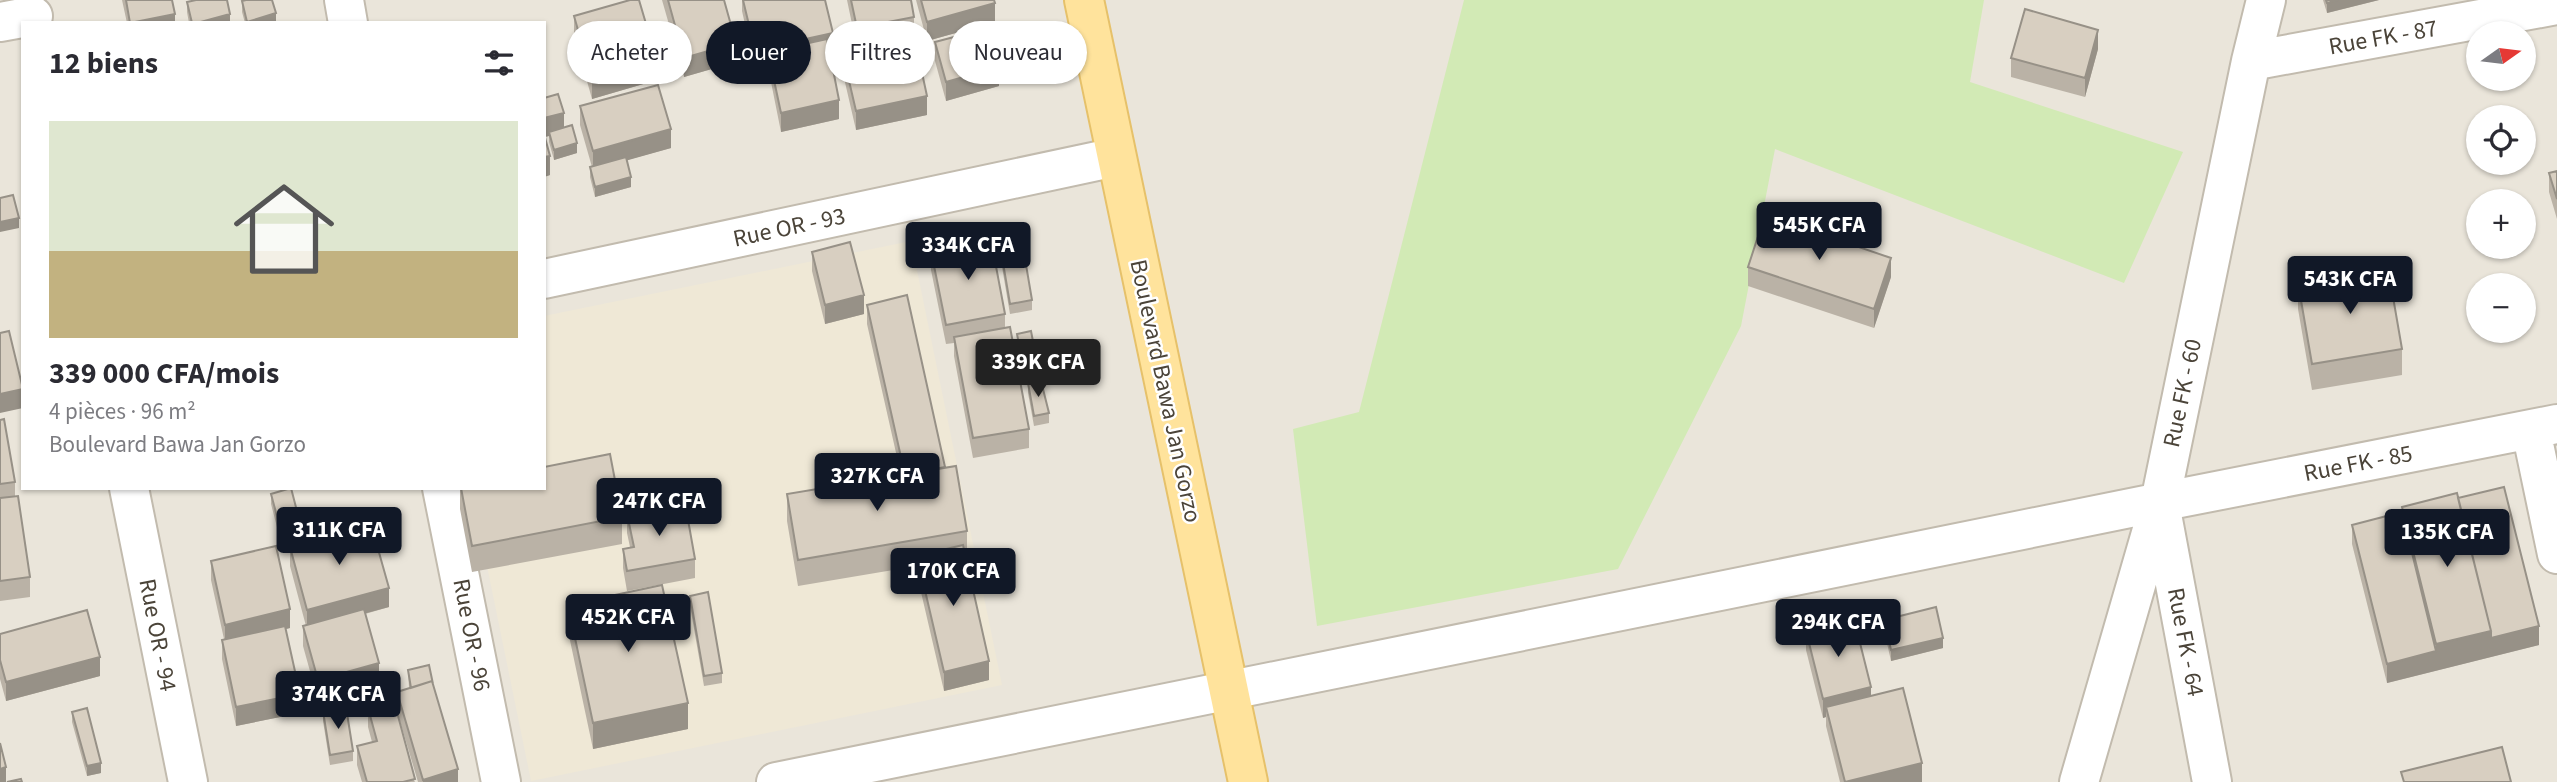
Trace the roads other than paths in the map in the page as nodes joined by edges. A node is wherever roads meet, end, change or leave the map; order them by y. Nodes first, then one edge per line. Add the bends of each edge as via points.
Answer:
1 (344, 0) edge
2 (1084, 0) edge
3 (2266, 0) edge
4 (2557, 5) edge
5 (348, 21) edge
6 (2251, 61) junction
7 (1116, 157) junction
8 (546, 279) edge
9 (2544, 427) edge
10 (128, 490) edge
11 (442, 490) edge
12 (2160, 502) junction
13 (2557, 554) edge
14 (1230, 691) junction
15 (188, 782) edge
16 (501, 782) edge
17 (776, 782) edge
18 (1248, 782) edge
19 (2079, 782) edge
20 (2212, 782) edge

1 - 5 street
2 - 7 main road, Boulevard Bawa Jan Gorzo
3 - 6 street, Rue FK - 60
4 - 6 street, Rue FK - 87
6 - 12 street, Rue FK - 60
7 - 8 street, Rue OR - 93
7 - 14 main road, Boulevard Bawa Jan Gorzo
9 - 12 street, Rue FK - 85
9 - 13 street
10 - 15 street, Rue OR - 94
11 - 16 street, Rue OR - 96
12 - 14 street, Rue FK - 85
12 - 19 street, Rue FK - 60
12 - 20 street, Rue FK - 64
14 - 17 street, Rue FK - 85
14 - 18 main road, Boulevard Bawa Jan Gorzo

